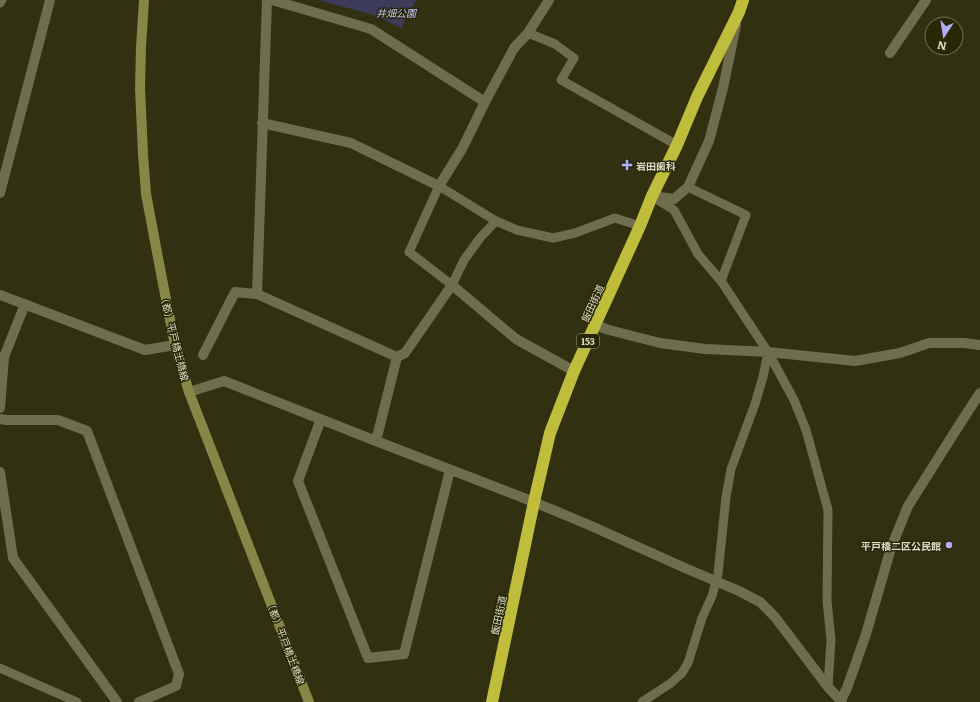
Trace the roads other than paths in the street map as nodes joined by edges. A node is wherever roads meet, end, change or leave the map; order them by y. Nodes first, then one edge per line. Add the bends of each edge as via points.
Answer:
1 (2, 0) edge
2 (50, 0) edge
3 (144, 0) edge
4 (267, 0) edge
5 (272, 0) edge
6 (549, 0) edge
7 (743, 0) edge
8 (926, 0) edge
9 (0, 3) edge
10 (739, 12) junction
11 (528, 33) junction
12 (890, 53) dead end
13 (485, 102) junction
14 (262, 123) junction
15 (677, 145) junction
16 (439, 186) junction
17 (688, 187) junction
18 (0, 192) edge
19 (652, 196) junction
20 (496, 221) junction
21 (640, 226) junction
22 (721, 281) junction
23 (452, 285) junction
24 (257, 294) junction
25 (0, 295) edge
26 (25, 304) junction
27 (595, 325) junction
28 (175, 345) junction
29 (980, 345) edge
30 (768, 352) junction
31 (203, 355) dead end
32 (397, 357) junction
33 (574, 371) junction
34 (189, 392) junction
35 (980, 393) edge
36 (0, 408) edge
37 (0, 418) edge
38 (321, 419) junction
39 (376, 441) junction
40 (450, 470) junction
41 (0, 472) edge
42 (534, 502) junction
43 (717, 582) junction
44 (0, 668) edge
45 (828, 687) junction
46 (77, 702) edge
47 (117, 702) edge
48 (139, 702) edge
49 (309, 702) edge
50 (492, 702) edge
51 (642, 702) edge
52 (841, 702) edge

1 - 9 lane
2 - 18 street
3 - 28 street, （都）平戸橋土橋線 via 140,88 146,194
4 - 14 street
5 - 13 street via 371,29
6 - 11 street
7 - 10 highway, 飯田街道 / 153
8 - 12 street
10 - 15 highway, 飯田街道 / 153 via 697,97
10 - 17 street via 709,140
11 - 13 street via 514,48
11 - 15 lane via 555,44 574,58 561,80
13 - 16 street via 462,149
14 - 16 street via 351,143
14 - 24 street
15 - 19 highway, 飯田街道 / 153
16 - 20 lane
16 - 23 lane via 409,252
17 - 19 street via 674,199
17 - 22 lane via 746,215
19 - 21 highway, 飯田街道 / 153
19 - 22 lane via 674,210 698,254
20 - 21 lane via 517,230 553,238 615,218
20 - 23 lane via 464,260
21 - 27 highway, 飯田街道 / 153
22 - 30 lane
23 - 32 street via 405,353
23 - 33 street via 516,339
24 - 31 street via 235,292
24 - 32 street
25 - 26 street
26 - 28 street via 145,350
26 - 36 street via 4,357
27 - 30 street via 660,343 705,349
27 - 33 highway, 飯田街道 / 153
28 - 34 street, （都）平戸橋土橋線
29 - 30 street via 929,343 900,353 856,361
30 - 43 lane via 755,404 731,469
30 - 45 lane via 794,400 806,430 828,510
32 - 39 street
33 - 42 highway, 飯田街道 / 153 via 550,433
34 - 38 street via 224,381
34 - 49 street, （都）平戸橋土橋線
35 - 52 street via 908,506 891,548 866,634
37 - 48 street via 58,420 87,432 179,674 176,686
38 - 39 street
38 - 40 street via 298,481 368,658 404,654
39 - 40 street
40 - 42 street
41 - 47 street via 13,558
42 - 43 street
42 - 50 highway, 飯田街道 / 153
43 - 45 street via 760,602 775,617
43 - 51 lane via 682,674
44 - 46 lane
45 - 52 street

